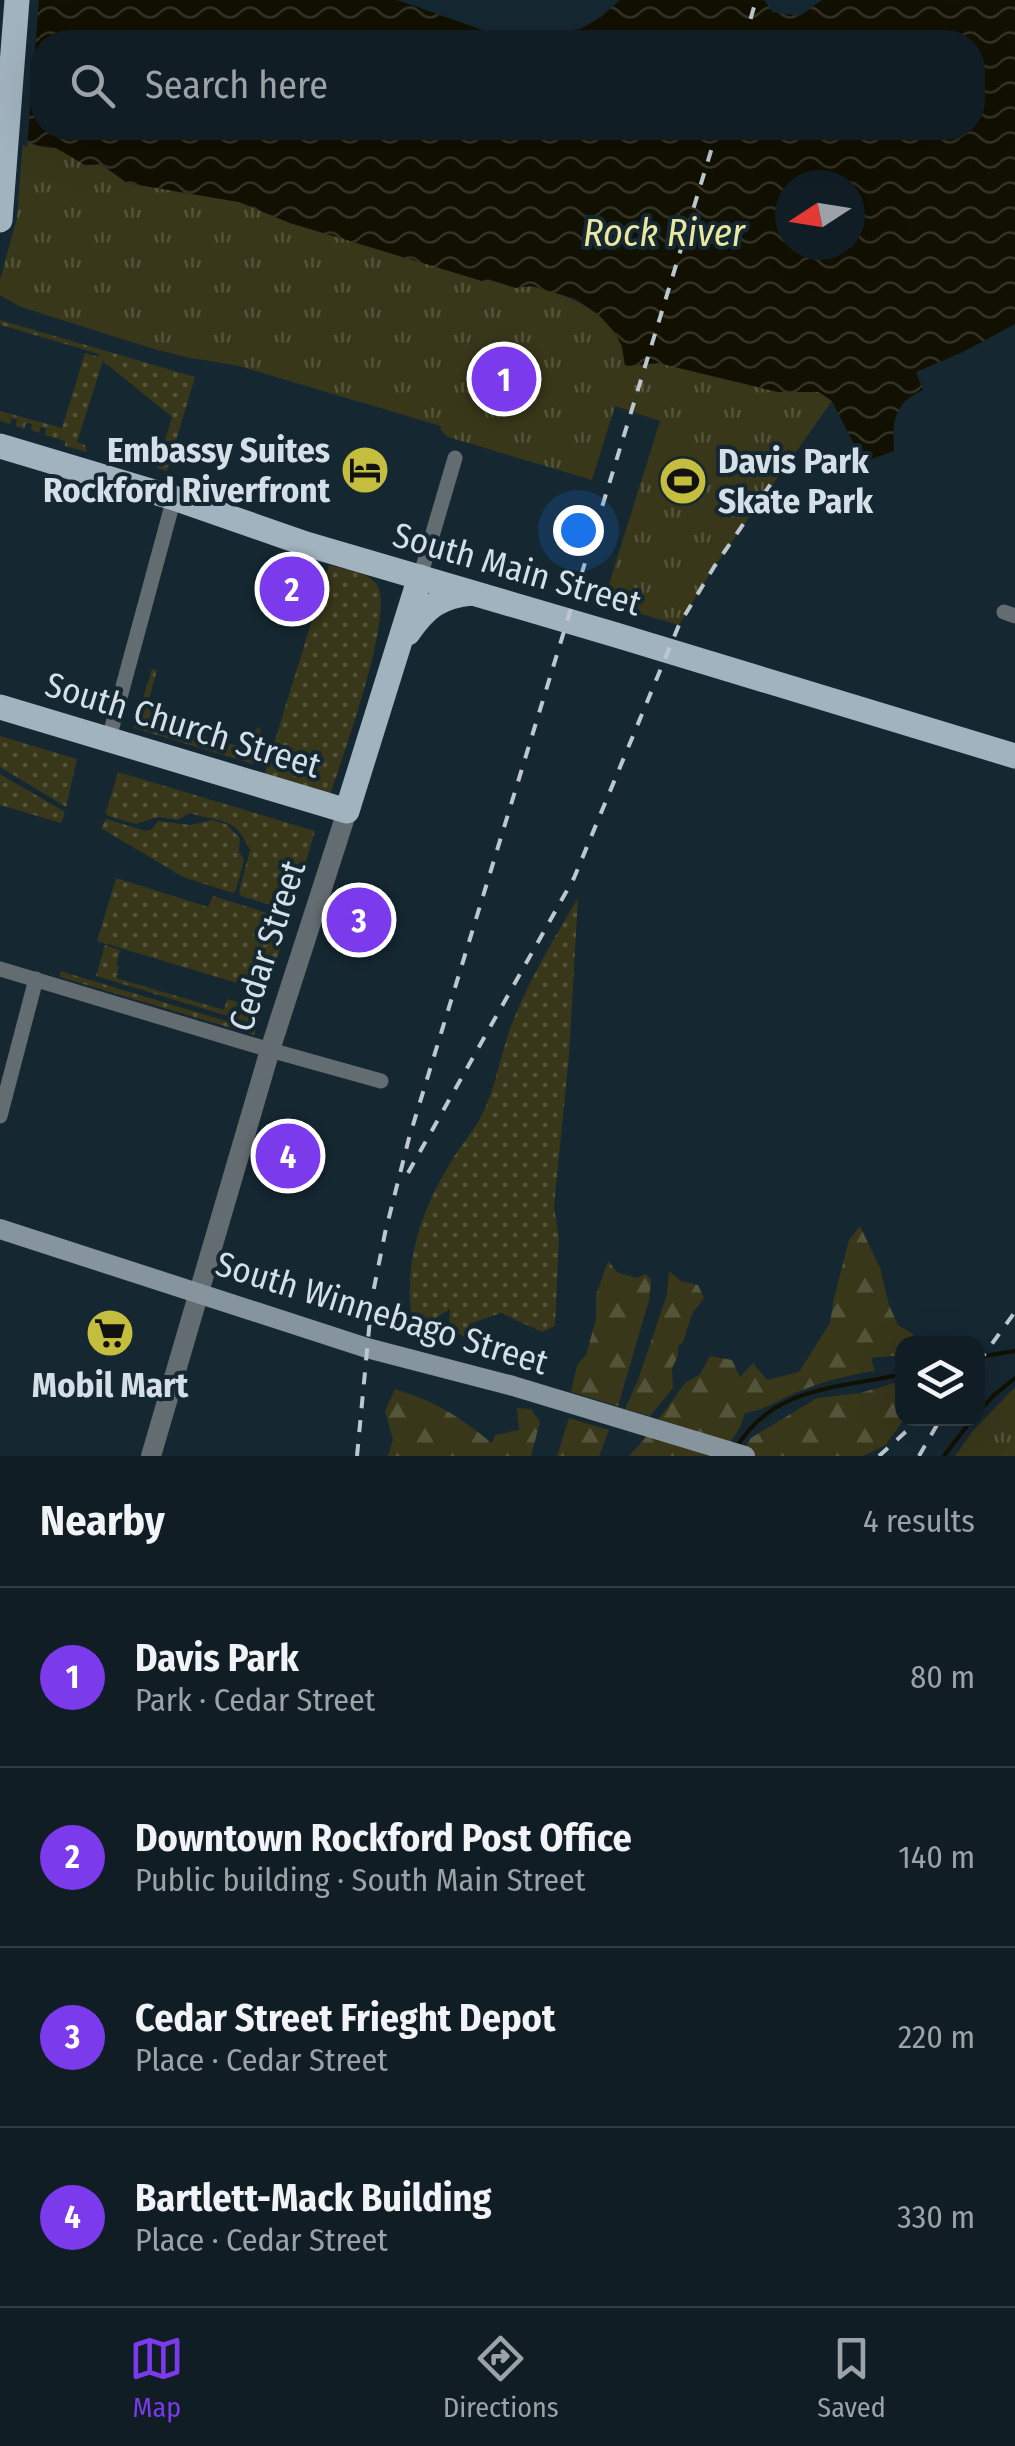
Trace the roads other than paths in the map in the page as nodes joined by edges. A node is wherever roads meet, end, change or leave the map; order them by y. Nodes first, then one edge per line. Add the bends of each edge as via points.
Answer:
1 (17, 0) edge
2 (0, 220) edge
3 (0, 446) edge
4 (456, 458) dead end
5 (174, 498) junction
6 (420, 576) junction
7 (472, 592) junction
8 (399, 646) junction
9 (0, 707) edge
10 (109, 738) junction
11 (1015, 756) edge
12 (346, 811) junction
13 (0, 968) edge
14 (36, 979) junction
15 (270, 1050) junction
16 (381, 1081) dead end
17 (0, 1116) edge
18 (0, 1229) edge
19 (198, 1292) junction
20 (151, 1456) edge
21 (745, 1456) edge

1 - 2 main road
3 - 5 main road, South Main Street
4 - 6 street, Cedar Street
5 - 6 main road, South Main Street
5 - 10 street
6 - 7 main road, South Main Street
6 - 8 main road, Cedar Street
7 - 8 main road via 432,606
7 - 11 main road, South Main Street
8 - 12 main road, Cedar Street
9 - 10 main road, South Church Street
10 - 12 main road, South Church Street
12 - 15 street, Cedar Street
13 - 14 street
14 - 15 street
14 - 17 street
15 - 16 street
15 - 19 street, Cedar Street
18 - 19 main road, South Winnebago Street
19 - 20 street, Cedar Street
19 - 21 main road, South Winnebago Street via 367,1348

